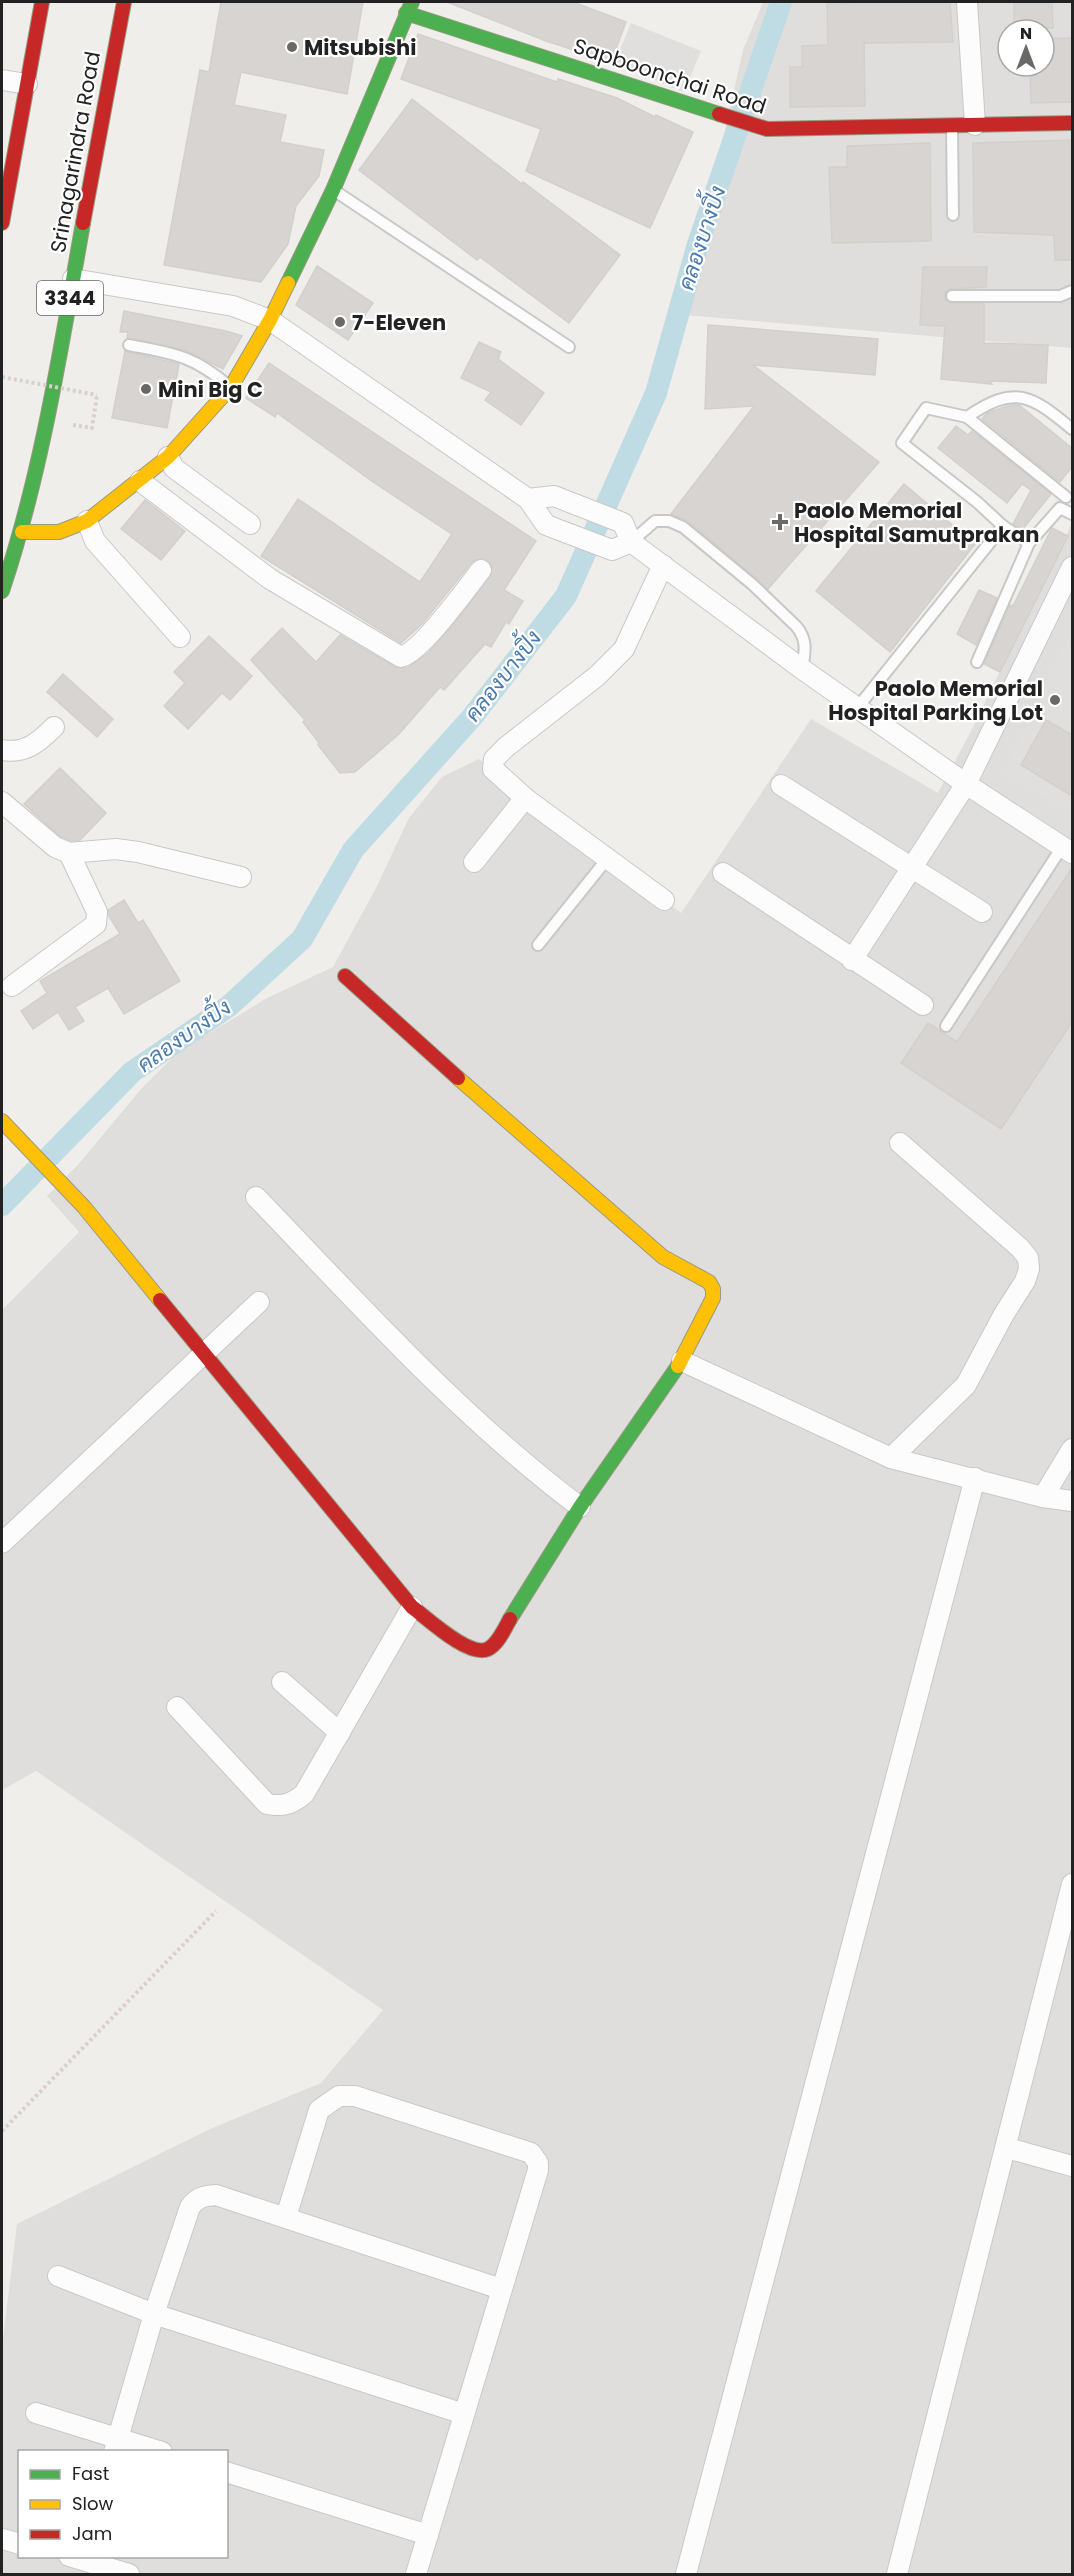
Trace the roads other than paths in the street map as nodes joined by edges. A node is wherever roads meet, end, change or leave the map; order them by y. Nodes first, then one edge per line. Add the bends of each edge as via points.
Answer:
1 (42, 2) edge
2 (124, 2) edge
3 (967, 2) edge
4 (409, 7) edge
5 (2, 80) edge
6 (27, 84) junction
7 (1072, 123) edge
8 (952, 125) junction
9 (975, 125) junction
10 (333, 190) junction
11 (953, 215) dead end
12 (2, 223) edge
13 (74, 279) junction
14 (1072, 291) edge
15 (952, 296) dead end
16 (270, 320) junction
17 (129, 345) dead end
18 (569, 347) dead end
19 (231, 387) junction
20 (967, 417) junction
21 (1072, 429) edge
22 (168, 457) junction
23 (140, 481) junction
24 (1070, 494) edge
25 (528, 499) junction
26 (1060, 508) junction
27 (1072, 514) edge
28 (87, 521) junction
29 (250, 524) dead end
30 (1003, 526) junction
31 (22, 532) junction
32 (631, 542) junction
33 (1029, 543) junction
34 (663, 565) junction
35 (1072, 567) edge
36 (481, 570) dead end
37 (2, 591) edge
38 (180, 637) dead end
39 (976, 662) dead end
40 (802, 669) junction
41 (858, 707) junction
42 (54, 728) dead end
43 (2, 750) edge
44 (966, 784) junction
45 (781, 785) dead end
46 (525, 798) junction
47 (2, 802) edge
48 (1067, 850) edge
49 (69, 853) junction
50 (607, 859) junction
51 (474, 862) dead end
52 (911, 868) junction
53 (723, 873) dead end
54 (241, 877) dead end
55 (664, 900) dead end
56 (982, 912) dead end
57 (538, 945) dead end
58 (852, 960) junction
59 (345, 976) dead end
60 (12, 986) dead end
61 (923, 1005) dead end
62 (946, 1026) dead end
63 (2, 1121) edge
64 (900, 1143) dead end
65 (256, 1197) dead end
66 (259, 1302) dead end
67 (205, 1353) junction
68 (682, 1361) junction
69 (1072, 1449) edge
70 (891, 1458) junction
71 (975, 1478) junction
72 (1043, 1497) junction
73 (1072, 1500) edge
74 (580, 1507) junction
75 (2, 1544) edge
76 (412, 1607) junction
77 (282, 1682) dead end
78 (177, 1707) dead end
79 (340, 1732) junction
80 (1072, 1884) edge
81 (1007, 2148) junction
82 (1072, 2166) edge
83 (286, 2217) junction
84 (58, 2276) dead end
85 (501, 2289) junction
86 (154, 2314) junction
87 (36, 2413) dead end
88 (464, 2414) junction
89 (116, 2445) edge
90 (154, 2450) edge
91 (228, 2473) edge
92 (428, 2535) junction
93 (2, 2539) edge
94 (18, 2543) edge
95 (75, 2562) edge
96 (129, 2574) edge
97 (416, 2574) edge
98 (686, 2574) edge
99 (897, 2574) edge

1 - 6 street
2 - 13 street, Srinagarindra Road / 3344
3 - 9 street
4 - 8 street, Sapboonchai Road via 767,129
4 - 10 street
5 - 6 street
6 - 12 street
7 - 9 street, Sapboonchai Road
8 - 9 street, Sapboonchai Road
8 - 11 lane
10 - 16 street
10 - 18 lane
13 - 16 street via 233,306
13 - 31 street, Srinagarindra Road / 3344
14 - 15 lane via 1060,296
16 - 19 street
16 - 25 street
17 - 19 lane via 184,356
19 - 22 street
20 - 21 lane via 987,403 1025,397 1048,409
20 - 24 lane
20 - 30 lane via 926,408 902,443
22 - 23 street
22 - 29 street via 174,468
23 - 28 street
23 - 36 street via 270,579 401,657 420,644
24 - 26 lane
25 - 32 street via 554,496 623,523
25 - 32 street via 546,525 612,550
26 - 27 lane
26 - 33 lane
28 - 31 street via 59,532
28 - 38 street via 95,542
30 - 33 lane
30 - 41 lane
31 - 37 street, Srinagarindra Road / 3344
32 - 34 street
32 - 40 lane via 655,521 683,527 803,633 806,644
33 - 39 lane
34 - 40 street
34 - 46 street via 624,650 494,759 493,769
35 - 44 street
40 - 41 street
41 - 44 street
42 - 43 street via 22,751
44 - 48 street
44 - 52 street
45 - 52 street
46 - 50 street
46 - 51 street
47 - 49 street via 55,847
48 - 62 lane
49 - 54 street via 116,849 138,852
49 - 60 street via 97,912 96,924
50 - 55 street
50 - 57 lane
52 - 56 street
52 - 58 street
53 - 58 street
58 - 61 street
59 - 68 street via 663,1257 709,1281 713,1298
63 - 67 street via 84,1207
64 - 70 street via 1020,1248 1028,1258 1029,1269 966,1385
65 - 74 street via 485,1430
66 - 67 street
67 - 75 street
67 - 76 street
68 - 70 street
68 - 74 street
69 - 72 street
70 - 71 street
71 - 72 street
71 - 98 street
72 - 73 street
74 - 76 street via 494,1645 486,1650 462,1644
76 - 79 street
77 - 79 street
78 - 79 street via 267,1804 280,1807 304,1794
80 - 81 street
81 - 82 street
81 - 99 street
83 - 85 street
83 - 85 street via 319,2110 339,2096 355,2096 531,2153 538,2170
83 - 86 street via 216,2195 195,2200
84 - 86 street
85 - 88 street
86 - 88 street
86 - 89 street
87 - 89 street
88 - 92 street
89 - 90 street
91 - 92 street
92 - 97 street
93 - 94 street
95 - 96 street

